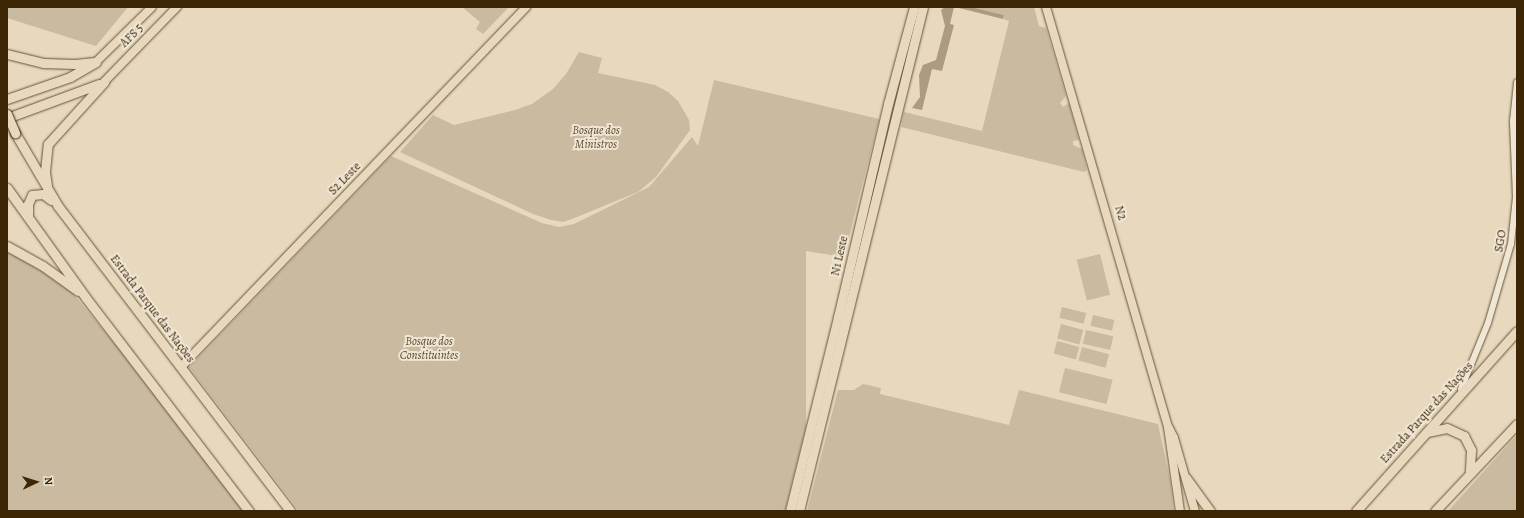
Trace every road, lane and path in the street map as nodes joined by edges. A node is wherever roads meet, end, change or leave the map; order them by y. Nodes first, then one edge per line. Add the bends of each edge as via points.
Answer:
1 (152, 7) edge
2 (177, 7) edge
3 (526, 7) edge
4 (914, 7) edge
5 (923, 7) edge
6 (1046, 7) edge
7 (7, 54) edge
8 (96, 62) junction
9 (104, 82) junction
10 (1517, 82) edge
11 (7, 99) edge
12 (7, 114) edge
13 (7, 118) edge
14 (7, 188) edge
15 (48, 191) junction
16 (58, 206) junction
17 (28, 218) junction
18 (7, 246) edge
19 (86, 298) junction
20 (1517, 331) edge
21 (181, 367) junction
22 (1459, 395) junction
23 (1516, 424) edge
24 (1168, 427) junction
25 (1427, 432) junction
26 (1470, 471) junction
27 (1186, 478) junction
28 (249, 511) edge
29 (290, 511) edge
30 (790, 511) edge
31 (799, 511) edge
32 (1180, 511) edge
33 (1196, 511) edge
34 (1210, 511) edge
35 (1356, 511) edge
36 (1435, 511) edge

1 - 8 main road, AFS 5
2 - 9 main road, AFS 5
3 - 21 main road, S2 Leste
4 - 30 highway, N1 Leste via 888,104
5 - 31 highway, N1 Leste
6 - 24 main road, N2
7 - 8 highway via 59,64
8 - 11 highway via 70,77
9 - 13 highway via 78,94
9 - 15 highway via 48,144 45,171
10 - 22 street, SGO via 1513,121 1516,197 1510,250 1488,324
12 - 15 highway, Estrada Parque das Nações, bridge
14 - 17 highway
15 - 16 highway, Estrada Parque das Nações
16 - 17 highway via 43,194 35,193 29,199
16 - 21 highway, Estrada Parque das Nações
17 - 19 highway
18 - 19 highway via 43,266
19 - 28 highway
20 - 22 highway, Estrada Parque das Nações
21 - 29 highway, Estrada Parque das Nações
22 - 25 highway, Estrada Parque das Nações
23 - 26 highway
24 - 27 main road, N2
24 - 32 main road, N2
25 - 26 highway via 1447,428 1464,436 1471,450
25 - 35 highway, Estrada Parque das Nações
26 - 36 highway
27 - 33 main road, N2
27 - 34 highway

